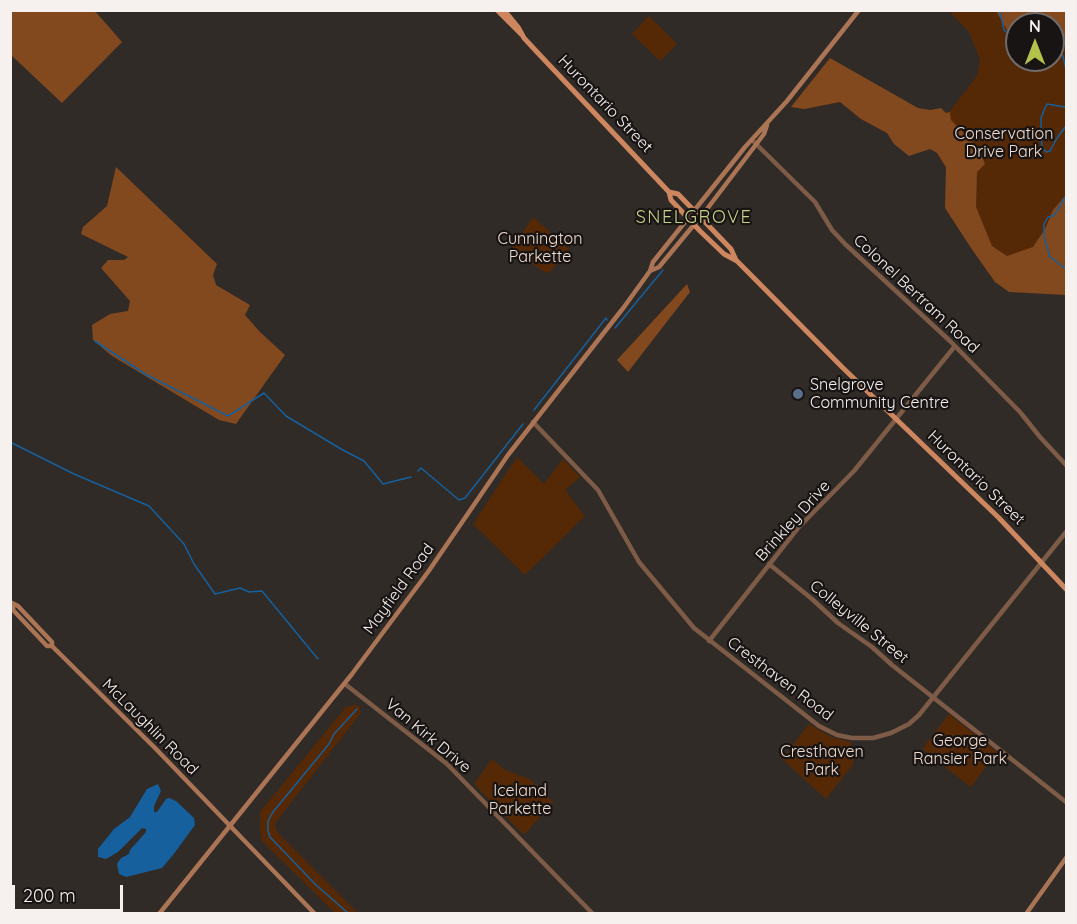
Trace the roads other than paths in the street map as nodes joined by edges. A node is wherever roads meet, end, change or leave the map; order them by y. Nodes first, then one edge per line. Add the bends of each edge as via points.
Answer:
1 (497, 10) edge
2 (504, 10) edge
3 (859, 10) edge
4 (522, 35) junction
5 (768, 122) junction
6 (752, 140) junction
7 (757, 144) junction
8 (669, 192) junction
9 (694, 211) junction
10 (700, 217) junction
11 (688, 218) junction
12 (694, 224) junction
13 (737, 261) junction
14 (650, 271) junction
15 (955, 346) junction
16 (896, 419) junction
17 (533, 422) junction
18 (1066, 465) edge
19 (1066, 532) edge
20 (1041, 562) junction
21 (769, 564) junction
22 (1066, 589) edge
23 (12, 604) edge
24 (710, 641) junction
25 (345, 684) junction
26 (933, 697) junction
27 (1066, 802) edge
28 (230, 826) junction
29 (1066, 859) edge
30 (159, 914) edge
31 (315, 914) edge
32 (593, 914) edge
33 (1026, 914) edge

1 - 4 main road, Hurontario Street
2 - 4 main road, Hurontario Street
3 - 5 main road, Mayfield Road
4 - 8 main road, Hurontario Street
5 - 6 main road, Mayfield Road
5 - 7 main road, Mayfield Road
6 - 7 street, Colonel Bertram Road
6 - 9 main road, Mayfield Road
7 - 10 main road, Mayfield Road
7 - 15 street, Colonel Bertram Road via 815,202 844,244
8 - 9 main road, Hurontario Street via 678,194
8 - 11 main road, Hurontario Street via 671,200
9 - 10 main road, Hurontario Street
9 - 11 main road, Mayfield Road
10 - 12 main road, Mayfield Road
10 - 13 main road, Hurontario Street via 732,249
11 - 12 main road, Hurontario Street
11 - 14 main road, Mayfield Road
12 - 13 main road, Hurontario Street via 724,254
12 - 14 main road, Mayfield Road via 659,267
13 - 16 main road, Hurontario Street
14 - 17 main road, Mayfield Road
15 - 16 street, Brinkley Drive
15 - 18 street, Colonel Bertram Road
16 - 20 main road, Hurontario Street
16 - 21 street, Brinkley Drive
17 - 24 street, Cresthaven Road via 592,482 639,562 687,620
17 - 25 main road, Mayfield Road
19 - 20 street, Cresthaven Road
20 - 22 main road, Hurontario Street
20 - 26 street, Cresthaven Road
21 - 24 street, Brinkley Drive
21 - 26 street, Colleyville Street
23 - 28 main road, McLaughlin Road
24 - 26 street, Cresthaven Road via 808,718 837,735 862,739 891,733 909,724
25 - 28 main road, Mayfield Road
25 - 32 street, Van Kirk Drive via 447,764
26 - 27 street, Colleyville Street
28 - 30 main road, Mayfield Road
28 - 31 main road, McLaughlin Road
29 - 33 main road

